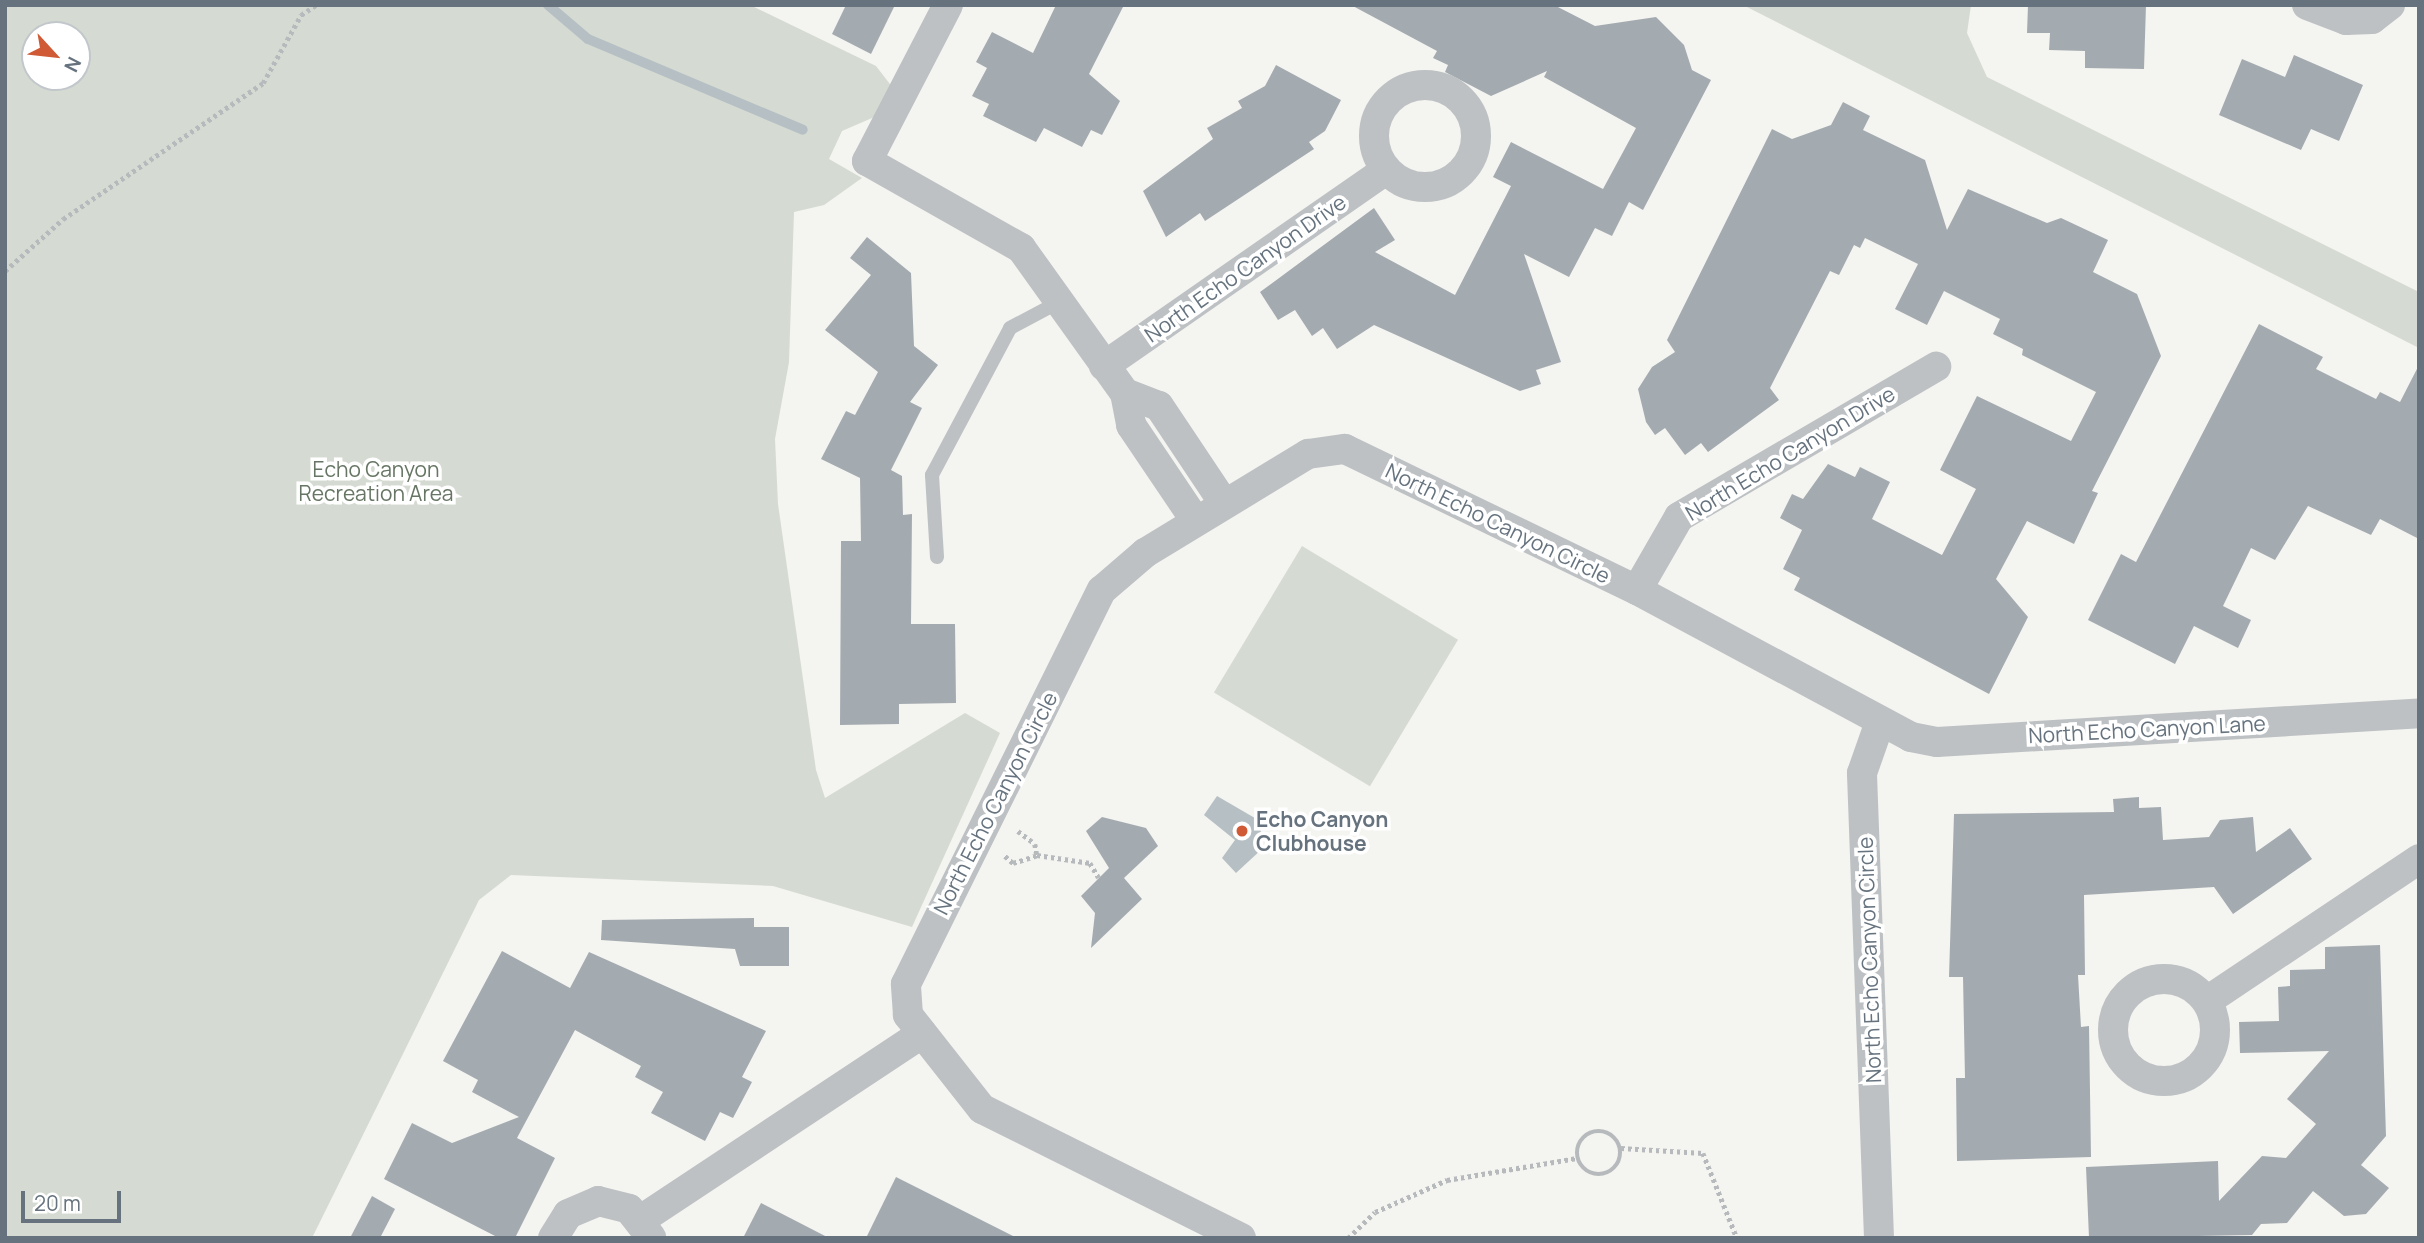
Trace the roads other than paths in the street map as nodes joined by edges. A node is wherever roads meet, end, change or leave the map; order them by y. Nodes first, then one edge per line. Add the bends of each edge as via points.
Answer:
1 (948, 5) edge
2 (2306, 5) edge
3 (2390, 5) edge
4 (1386, 170) dead end
5 (1057, 303) junction
6 (1104, 366) junction
7 (1936, 367) dead end
8 (1125, 393) junction
9 (1223, 502) junction
10 (1195, 520) junction
11 (937, 557) dead end
12 (1637, 590) junction
13 (2419, 713) edge
14 (1880, 722) junction
15 (2419, 859) edge
16 (2207, 1001) dead end
17 (922, 1034) junction
18 (647, 1228) edge
19 (1196, 1228) edge
20 (553, 1238) edge
21 (1241, 1238) edge
22 (1879, 1238) edge

1 - 5 street via 867,161 1008,235
2 - 3 street via 2346,20 2372,19
4 - 6 street, North Echo Canyon Drive
5 - 6 street
5 - 11 lane via 1010,328 932,475
6 - 8 street
7 - 12 street, North Echo Canyon Drive via 1679,517
8 - 9 street via 1159,407
8 - 10 street via 1131,425
9 - 10 street, North Echo Canyon Circle
9 - 12 street, North Echo Canyon Circle via 1308,454 1345,449
10 - 17 street, North Echo Canyon Circle via 1102,590 906,985 908,1015
12 - 14 street, North Echo Canyon Circle
13 - 14 street, North Echo Canyon Lane via 1937,742
14 - 22 street, North Echo Canyon Circle via 1862,773
15 - 16 street
17 - 18 street
17 - 19 street, North Echo Canyon Circle via 982,1109
18 - 20 street via 614,1202 598,1201 568,1214
19 - 21 street, North Echo Canyon Circle

